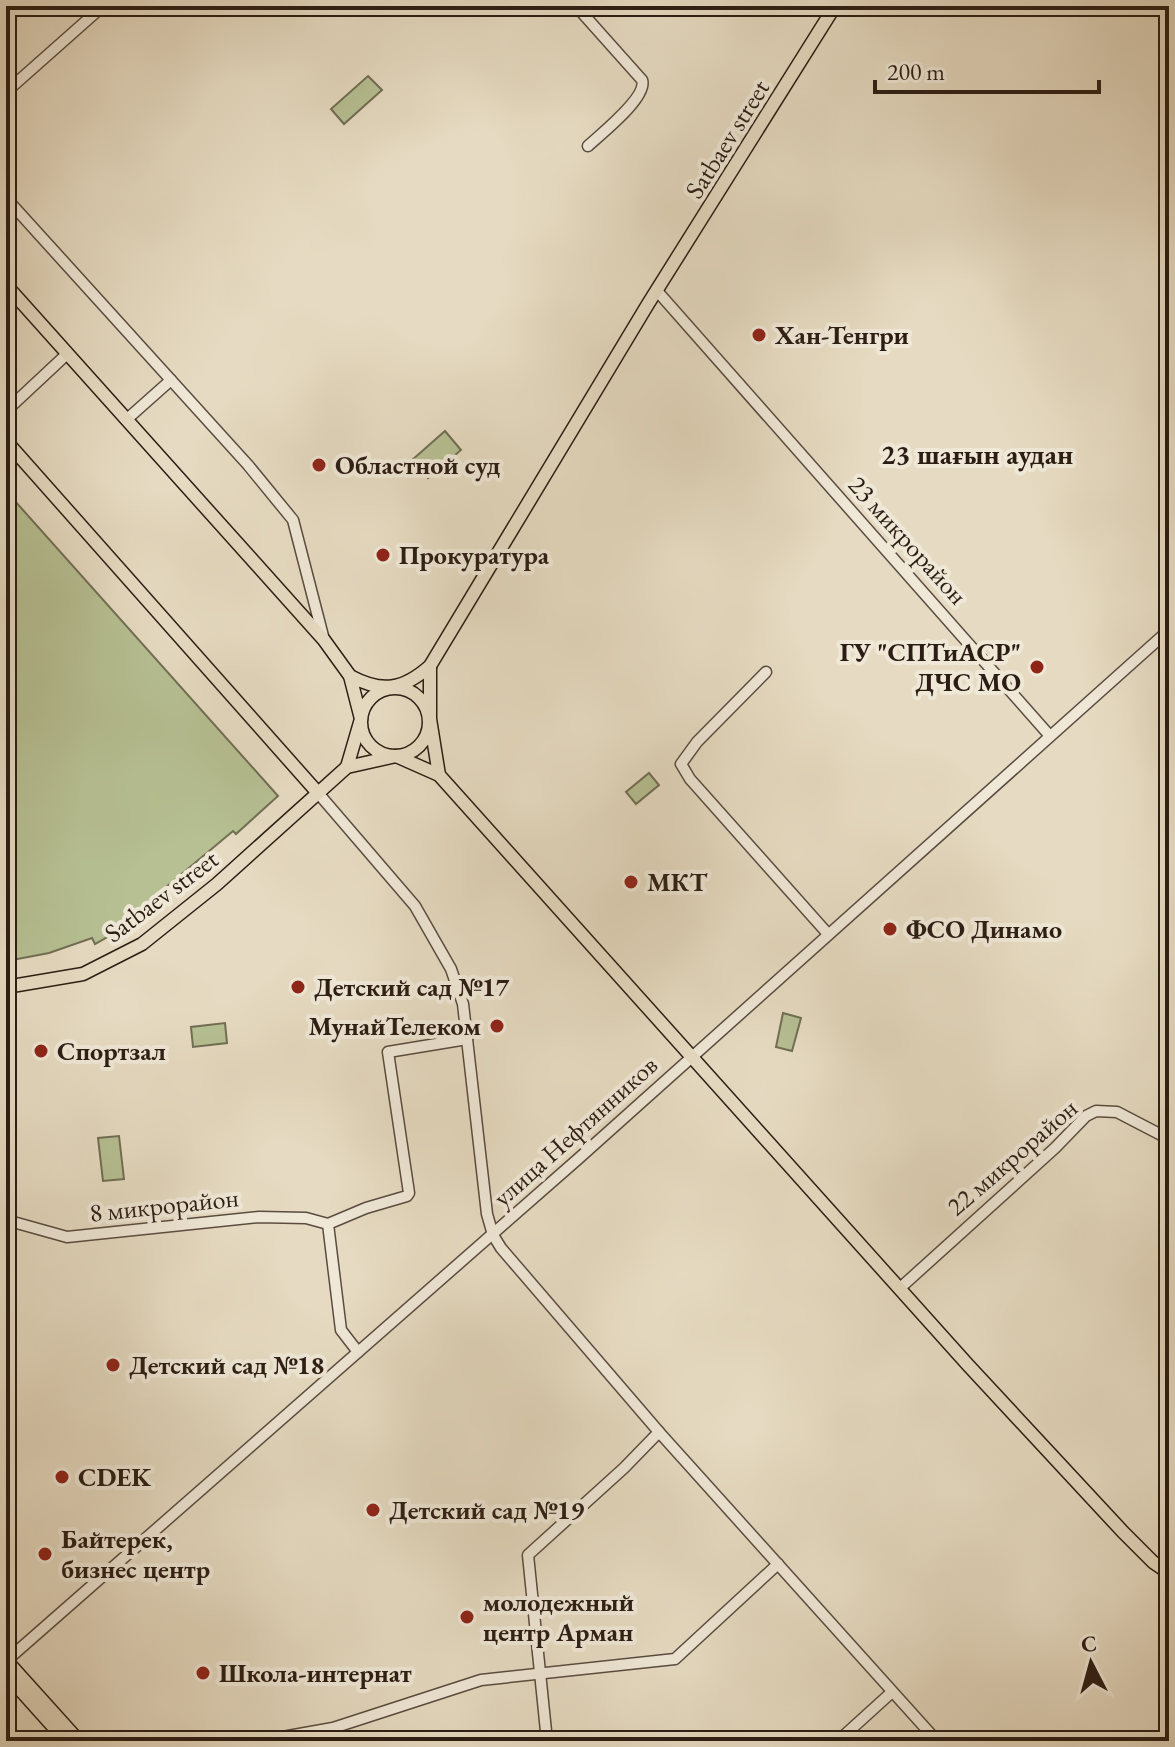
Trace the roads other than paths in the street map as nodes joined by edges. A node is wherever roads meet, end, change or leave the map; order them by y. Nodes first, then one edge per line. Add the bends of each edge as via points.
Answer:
1 (103, 6) edge
2 (576, 6) edge
3 (835, 6) edge
4 (6, 92) edge
5 (588, 146) dead end
6 (6, 198) edge
7 (6, 285) edge
8 (657, 294) junction
9 (67, 354) junction
10 (171, 380) junction
11 (6, 411) edge
12 (126, 420) junction
13 (6, 441) edge
14 (1169, 630) edge
15 (324, 640) junction
16 (430, 666) junction
17 (766, 672) dead end
18 (350, 676) junction
19 (396, 687) junction
20 (361, 719) junction
21 (430, 719) junction
22 (1050, 736) junction
23 (396, 756) junction
24 (347, 767) junction
25 (439, 775) junction
26 (318, 793) junction
27 (828, 934) junction
28 (6, 987) edge
29 (467, 1039) junction
30 (689, 1057) junction
31 (1169, 1139) edge
32 (6, 1220) edge
33 (328, 1224) junction
34 (493, 1235) junction
35 (899, 1289) junction
36 (358, 1352) junction
37 (659, 1432) junction
38 (778, 1564) junction
39 (1169, 1573) edge
40 (6, 1660) edge
41 (540, 1673) junction
42 (6, 1674) edge
43 (892, 1692) junction
44 (66, 1741) edge
45 (79, 1741) edge
46 (260, 1741) edge
47 (547, 1741) edge
48 (838, 1741) edge
49 (937, 1741) edge

1 - 4 street
2 - 5 street via 644,85
3 - 8 main road, Satbaev street
6 - 10 street
7 - 9 main road
8 - 16 main road, Satbaev street
8 - 22 street, 23 микрорайон
9 - 11 street
9 - 12 main road
10 - 12 street
10 - 15 street via 293,520
12 - 15 main road
13 - 26 main road
14 - 22 street, улица Нефтянников
15 - 18 main road
16 - 19 main road
16 - 21 main road
17 - 27 street via 681,764
18 - 19 main road via 371,687
18 - 20 main road
19 - 20 main road via 369,700
19 - 21 main road via 415,693
20 - 23 main road via 374,749
20 - 24 main road
21 - 23 main road via 417,749
21 - 25 main road
22 - 27 street, улица Нефтянников
23 - 24 main road
23 - 25 main road
24 - 26 main road
25 - 30 main road
26 - 28 main road, Satbaev street via 142,944 83,974
26 - 29 street via 415,906 451,969
27 - 30 street, улица Нефтянников
29 - 33 street via 388,1052 409,1193
29 - 34 street
30 - 34 street, улица Нефтянников
30 - 35 main road
31 - 35 street, 22 микрорайон via 1117,1112 1086,1116
32 - 33 street, 8 микрорайон via 67,1237 259,1217
33 - 36 street via 341,1330
34 - 36 street, улица Нефтянников
34 - 37 street
35 - 39 main road via 1123,1532
36 - 40 street, улица Нефтянников
37 - 38 street
37 - 41 street via 528,1555
38 - 41 street via 675,1659
38 - 43 street
40 - 45 main road
41 - 46 street via 481,1680 333,1728
41 - 47 street
42 - 44 main road
43 - 48 street
43 - 49 street

